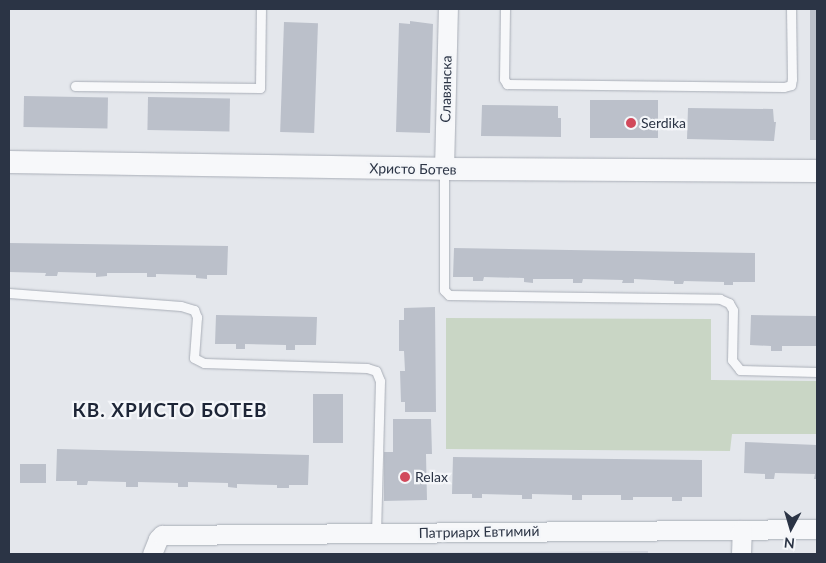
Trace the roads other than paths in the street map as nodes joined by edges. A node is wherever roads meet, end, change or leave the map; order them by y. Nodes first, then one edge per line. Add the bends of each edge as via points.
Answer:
1 (261, 9) edge
2 (448, 9) edge
3 (505, 9) edge
4 (791, 9) edge
5 (75, 86) dead end
6 (9, 162) edge
7 (444, 169) junction
8 (817, 172) edge
9 (9, 293) edge
10 (817, 372) edge
11 (817, 529) edge
12 (742, 530) junction
13 (376, 533) junction
14 (152, 554) edge
15 (742, 554) edge

1 - 5 lane via 260,88
2 - 7 street, Славянска
3 - 4 lane via 504,80 507,84 784,87 791,85 792,79
6 - 7 street, Христо Ботев
7 - 8 street, Христо Ботев
7 - 10 lane via 444,290 450,295 720,299 729,303 733,310 732,360 740,370
9 - 13 lane via 181,306 194,310 197,317 194,358 204,363 367,368 376,371 380,381
11 - 12 street, Патриарх Евтимий
12 - 13 street, Патриарх Евтимий
12 - 15 street
13 - 14 street, Патриарх Евтимий via 162,535

